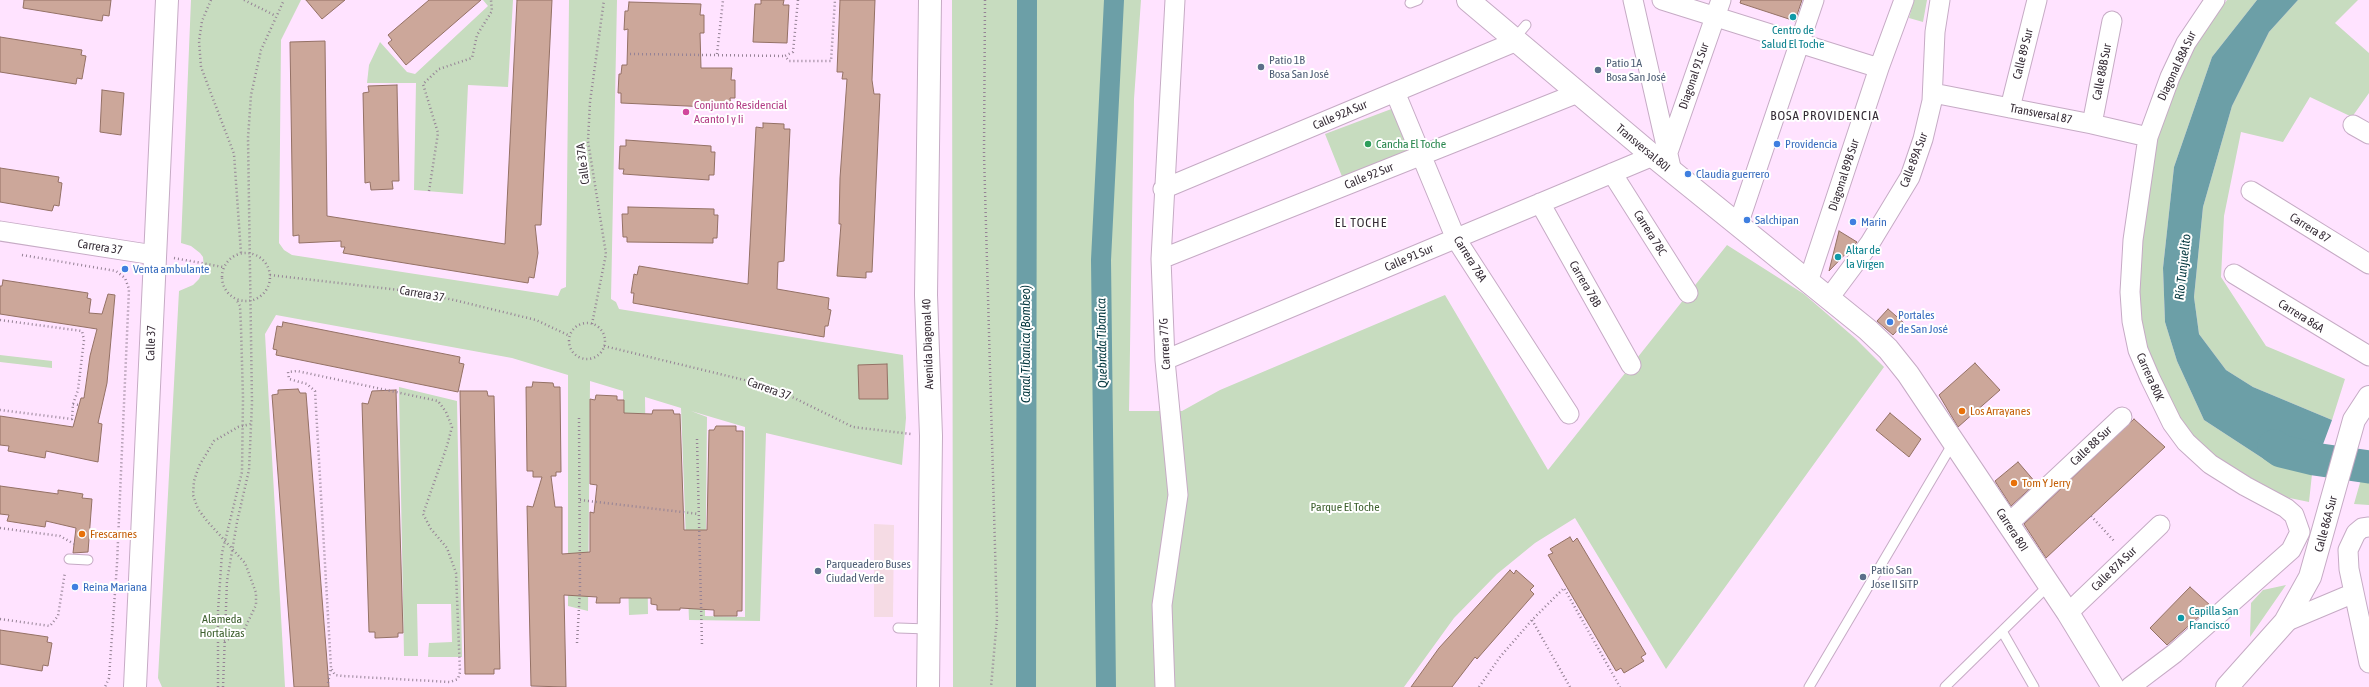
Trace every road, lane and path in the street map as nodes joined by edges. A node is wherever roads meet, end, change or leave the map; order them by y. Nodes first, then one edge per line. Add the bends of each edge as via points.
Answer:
1 (166, 0) edge
2 (211, 0) edge
3 (244, 0) edge
4 (284, 0) edge
5 (490, 0) edge
6 (604, 0) edge
7 (723, 0) edge
8 (798, 0) edge
9 (835, 0) edge
10 (930, 0) edge
11 (985, 0) edge
12 (1175, 0) edge
13 (1468, 0) edge
14 (1632, 0) edge
15 (1662, 0) edge
16 (1814, 0) edge
17 (1904, 0) edge
18 (1940, 0) edge
19 (2037, 0) edge
20 (2215, 0) edge
21 (1718, 8) edge
22 (276, 16) junction
23 (2112, 21) dead end
24 (1519, 35) junction
25 (1799, 43) junction
26 (630, 54) dead end
27 (717, 54) junction
28 (785, 56) junction
29 (1879, 68) junction
30 (1395, 92) junction
31 (1578, 93) junction
32 (1933, 93) junction
33 (2010, 108) junction
34 (2092, 124) junction
35 (2353, 125) dead end
36 (2369, 134) edge
37 (2148, 137) junction
38 (1421, 155) junction
39 (1664, 160) junction
40 (1612, 173) junction
41 (1163, 189) junction
42 (2252, 191) dead end
43 (429, 192) dead end
44 (1540, 203) junction
45 (1738, 225) junction
46 (0, 231) edge
47 (1456, 239) junction
48 (241, 253) junction
49 (249, 253) junction
50 (16, 254) dead end
51 (154, 255) junction
52 (1161, 259) junction
53 (2369, 264) edge
54 (223, 267) junction
55 (2234, 274) dead end
56 (270, 275) junction
57 (1808, 282) junction
58 (1688, 293) dead end
59 (1829, 298) junction
60 (236, 299) junction
61 (250, 301) junction
62 (0, 320) edge
63 (592, 324) junction
64 (570, 336) junction
65 (604, 346) junction
66 (2369, 357) edge
67 (1165, 360) junction
68 (1631, 365) dead end
69 (1908, 374) joint
70 (2369, 397) edge
71 (73, 404) junction
72 (79, 405) dead end
73 (0, 410) edge
74 (1569, 414) dead end
75 (2122, 417) dead end
76 (579, 418) dead end
77 (251, 424) junction
78 (243, 426) junction
79 (931, 436) junction
80 (697, 439) dead end
81 (1954, 442) junction
82 (580, 500) junction
83 (699, 514) junction
84 (2091, 516) dead end
85 (2008, 524) junction
86 (2160, 525) dead end
87 (2369, 527) edge
88 (0, 528) edge
89 (225, 540) junction
90 (70, 543) junction
91 (74, 544) dead end
92 (232, 548) junction
93 (2128, 556) junction
94 (69, 559) junction
95 (88, 560) dead end
96 (2049, 585) junction
97 (2354, 593) junction
98 (2068, 613) junction
99 (0, 619) edge
100 (1532, 620) junction
101 (2284, 622) junction
102 (898, 628) dead end
103 (928, 629) junction
104 (2002, 631) junction
105 (224, 641) junction
106 (577, 643) dead end
107 (702, 645) dead end
108 (2369, 664) edge
109 (331, 668) junction
110 (328, 683) dead end
111 (105, 687) edge
112 (135, 687) edge
113 (218, 687) edge
114 (223, 687) edge
115 (928, 687) edge
116 (991, 687) edge
117 (1165, 687) edge
118 (1479, 687) edge
119 (1570, 687) edge
120 (1620, 687) edge
121 (1809, 687) edge
122 (1945, 687) edge
123 (2034, 687) edge
124 (2113, 687) edge
125 (2130, 687) edge
126 (2227, 687) edge

1 - 51 main road, Calle 37
2 - 48 path via 202,22 199,41 201,67 234,154
3 - 22 path
4 - 22 path
5 - 43 path via 492,11 477,35 472,58 439,69 423,84 438,133
6 - 63 path, Calle 37A via 590,102 588,141 606,254
7 - 27 path
8 - 28 path via 793,52
9 - 28 path via 831,61 789,61
10 - 79 main road, Avenida Diagonal 40 via 926,295
11 - 116 path via 984,154 997,619
12 - 41 street, Carrera 77G
13 - 24 main road, Transversal 80I
14 - 39 street
15 - 21 street
16 - 25 street
17 - 29 street, Diagonal 89B Sur
18 - 32 street, Calle 89A Sur via 1935,32
19 - 33 street, Calle 89 Sur
20 - 37 street, Diagonal 88A Sur via 2183,50
21 - 25 street
21 - 39 street, Diagonal 91 Sur
22 - 49 path via 261,50 251,95 248,138
23 - 34 street, Calle 88B Sur
24 - 30 street, Calle 92A Sur
24 - 31 main road, Transversal 80I
25 - 29 street
25 - 45 street
26 - 27 path
27 - 28 path
29 - 57 street, Diagonal 89B Sur
30 - 38 street, Carrera 78A
30 - 41 street, Calle 92A Sur
31 - 38 street, Calle 92 Sur
31 - 39 main road, Transversal 80I
32 - 33 street, Transversal 87
32 - 59 street, Calle 89A Sur via 1924,138 1910,177 1870,243
33 - 34 street, Transversal 87
34 - 37 street, Transversal 87
35 - 36 street
37 - 125 street, Carrera 80K via 2133,240 2130,292 2138,350 2172,423 2186,442 2210,464 2244,486 2286,508 2294,515 2300,532 2291,550 2176,653
38 - 47 street, Carrera 78A
38 - 52 street, Calle 92 Sur
39 - 40 street, Calle 91 Sur
39 - 45 main road, Transversal 80I
40 - 44 street, Calle 91 Sur
40 - 58 street, Carrera 78C
41 - 52 street, Carrera 77G
42 - 53 street, Carrera 87
44 - 47 street, Calle 91 Sur
44 - 68 street, Carrera 78B
45 - 57 main road, Transversal 80I
46 - 51 street, Carrera 37
47 - 67 street, Calle 91 Sur
47 - 74 street, Carrera 78A
48 - 49 path
48 - 54 path via 231,258
49 - 56 path via 265,262
49 - 61 path
50 - 111 path via 116,271 125,278 129,289 117,564 109,678
51 - 54 path
51 - 112 main road, Calle 37
52 - 67 street, Carrera 77G
54 - 60 path via 222,282 225,289
55 - 66 street, Carrera 86A
56 - 61 path via 263,294
56 - 64 path, Carrera 37 via 408,291 454,300 536,320
57 - 59 main road, Transversal 80I
59 - 69 main road, Transversal 80I via 1879,340
60 - 61 path
60 - 78 path via 240,306 241,320
61 - 77 path
62 - 71 path via 82,331 82,364
63 - 64 path via 581,324
63 - 65 path via 604,335
64 - 65 path via 572,352 581,358 587,359 598,355
65 - 79 path, Carrera 37 via 776,388 853,427
67 - 117 street, Carrera 77G via 1178,495 1162,606
69 - 81 main road, Carrera 80I
70 - 101 main road, Calle 86A Sur via 2354,420 2310,577
71 - 72 path
71 - 73 path via 72,419
75 - 85 street, Calle 88 Sur
76 - 82 path
77 - 78 path
77 - 92 path via 249,470
78 - 89 path via 242,472
78 - 89 path via 214,441 199,466 194,481 193,496 198,509
79 - 103 main road, Avenida Diagonal 40
80 - 83 path
81 - 85 main road, Carrera 80I
81 - 121 lane
82 - 83 path
82 - 106 path
83 - 107 path
84 - 93 path
85 - 96 main road, Carrera 80I
86 - 93 street, Calle 87A Sur
87 - 97 street via 2362,528 2356,533 2348,550
88 - 90 path via 60,536
89 - 92 path
89 - 113 path via 218,611
90 - 91 path
90 - 94 path
92 - 105 path
92 - 105 path via 245,563 252,578 256,605 244,630
93 - 98 street, Calle 87A Sur
94 - 95 lane
94 - 99 path via 63,577 58,616 50,626
96 - 98 main road, Carrera 80I
96 - 104 lane
97 - 101 street, Calle 86A Sur
97 - 108 street
98 - 124 main road, Carrera 80I
100 - 118 path via 1500,657
100 - 119 path
100 - 120 path via 1564,588
101 - 126 main road, Calle 86A Sur
102 - 103 lane
103 - 115 main road, Avenida Diagonal 40
104 - 122 lane
104 - 123 lane
105 - 114 path
109 - 109 path via 315,391 306,384 289,379 288,372 297,371 438,401 452,427 423,514 431,529 447,548 456,572 460,672 458,679 450,682 343,676 335,675
109 - 110 path

